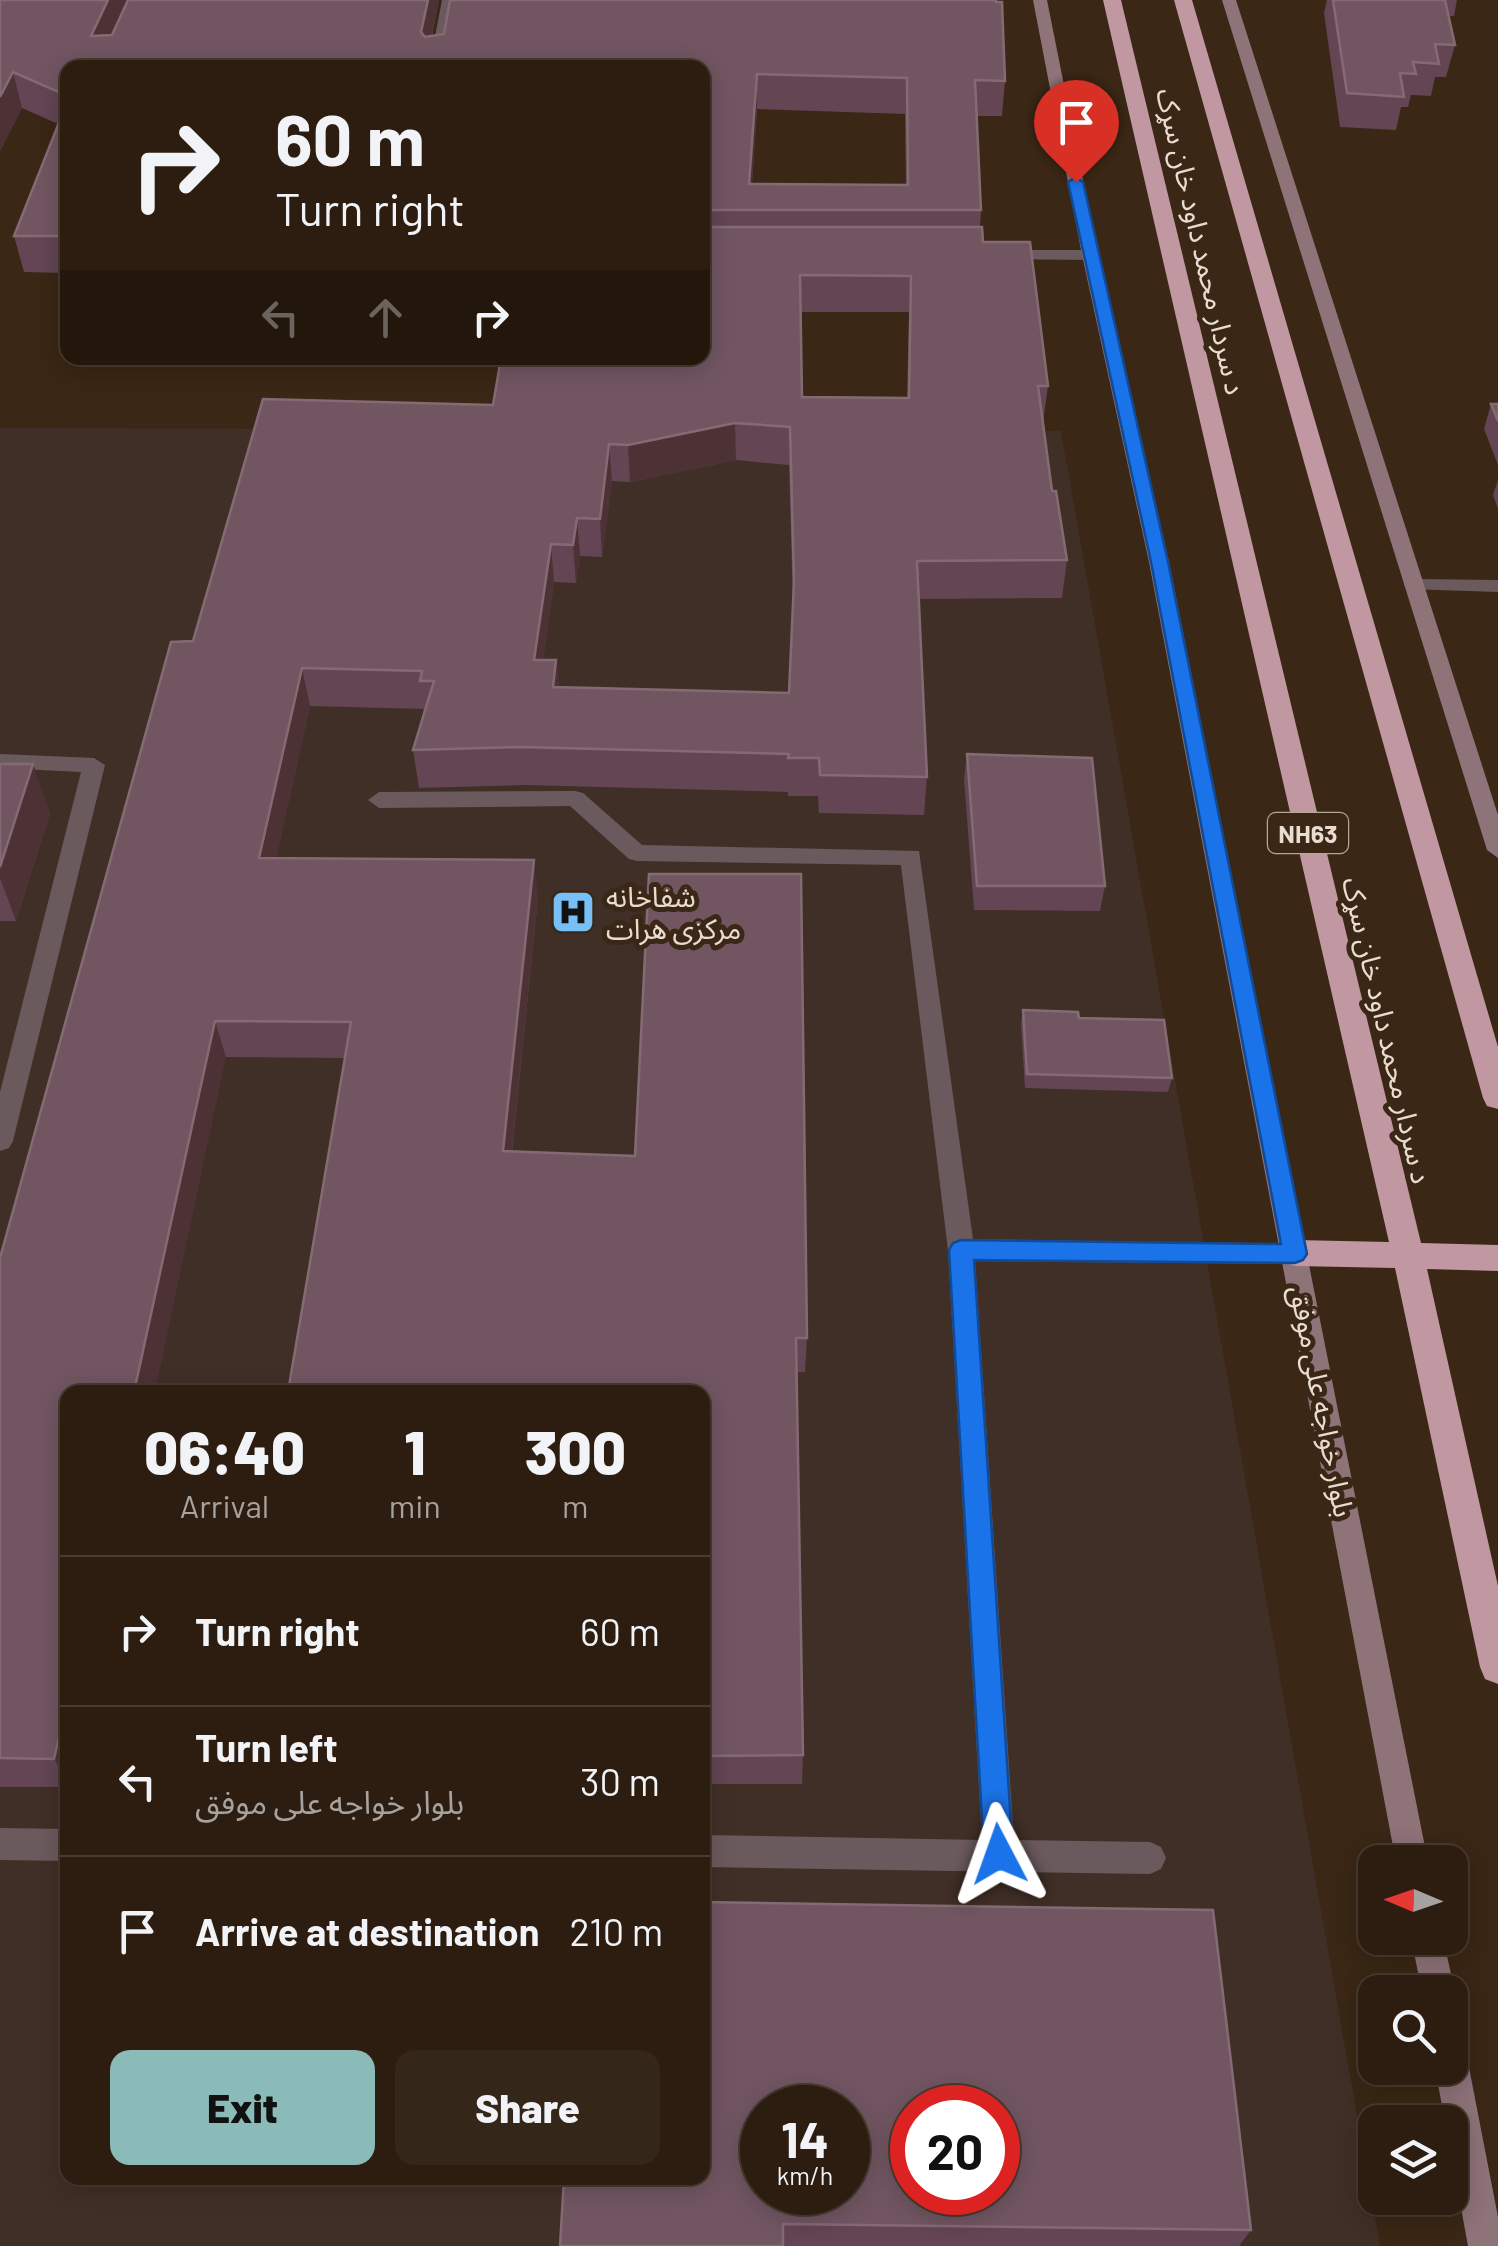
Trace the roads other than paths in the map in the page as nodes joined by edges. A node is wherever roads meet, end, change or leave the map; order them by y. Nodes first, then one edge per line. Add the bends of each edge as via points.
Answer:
1 (449, 0) edge
2 (1040, 0) edge
3 (1112, 0) edge
4 (1183, 0) edge
5 (1230, 0) edge
6 (438, 60) edge
7 (1090, 254) junction
8 (974, 255) edge
9 (1414, 585) junction
10 (1498, 586) edge
11 (0, 761) edge
12 (379, 800) dead end
13 (1498, 850) edge
14 (1498, 1098) edge
15 (0, 1141) edge
16 (961, 1250) junction
17 (1295, 1254) junction
18 (1498, 1258) edge
19 (1409, 1259) junction
20 (1498, 1667) edge
21 (0, 1844) edge
22 (60, 1845) edge
23 (1409, 1845) edge
24 (710, 1851) edge
25 (999, 1854) junction
26 (1150, 1858) dead end
27 (1455, 2085) edge
28 (1486, 2246) edge

1 - 6 street
2 - 7 street, بلوار خواجه علی موفق
3 - 19 highway, د سردار محمد داود خان سړک / NH63
4 - 14 highway, د سردار محمد داود خان سړک
5 - 9 street
7 - 8 street
7 - 17 street, بلوار خواجه علی موفق via 1160,562
9 - 10 street
9 - 13 street
11 - 15 street via 94,764
12 - 16 street via 575,798 637,854 912,857
16 - 17 street
16 - 25 street
17 - 19 highway
17 - 23 street, بلوار خواجه علی موفق
18 - 19 highway
19 - 20 highway, د سردار محمد داود خان سړک / NH63
21 - 22 street
24 - 25 street
25 - 26 street
27 - 28 street

